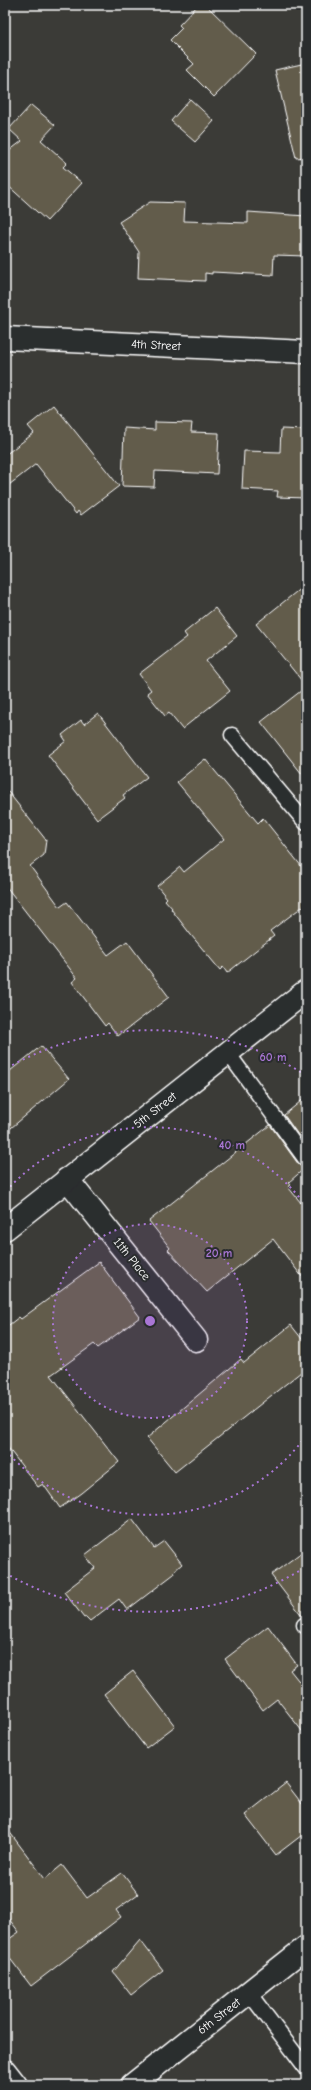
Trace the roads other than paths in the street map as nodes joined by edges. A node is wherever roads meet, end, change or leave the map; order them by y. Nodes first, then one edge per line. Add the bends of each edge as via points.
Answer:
1 (5, 338) edge
2 (306, 352) edge
3 (232, 735) dead end
4 (306, 823) edge
5 (306, 991) edge
6 (228, 1053) junction
7 (306, 1160) edge
8 (67, 1179) junction
9 (5, 1229) edge
10 (196, 1340) dead end
11 (306, 1947) edge
12 (249, 1993) junction
13 (306, 2068) edge
14 (5, 2071) edge
15 (16, 2085) edge
16 (132, 2085) edge

1 - 2 street, 4th Street
3 - 4 lane
5 - 6 street, 5th Street
6 - 7 lane
6 - 8 street, 5th Street
8 - 9 street, 5th Street
8 - 10 street, 11th Place
11 - 12 street, 6th Street
12 - 13 lane
12 - 16 street, 6th Street
14 - 15 street

